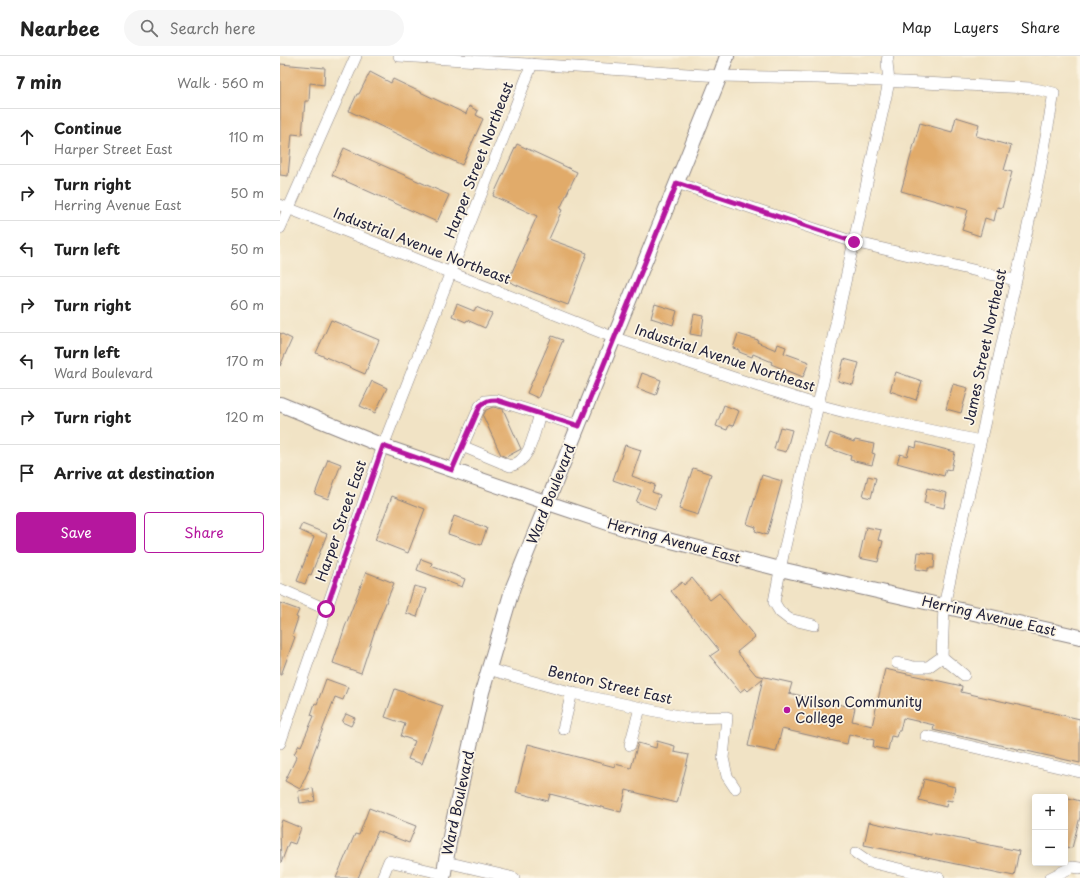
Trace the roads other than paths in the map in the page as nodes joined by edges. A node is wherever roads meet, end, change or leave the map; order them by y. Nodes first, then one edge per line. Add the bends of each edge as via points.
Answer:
1 (356, 56) edge
2 (399, 56) edge
3 (727, 56) edge
4 (888, 56) edge
5 (532, 64) junction
6 (720, 76) junction
7 (889, 82) junction
8 (677, 183) junction
9 (284, 207) edge
10 (280, 228) edge
11 (854, 242) junction
12 (450, 273) junction
13 (1015, 280) junction
14 (615, 338) junction
15 (280, 404) edge
16 (818, 405) junction
17 (540, 414) junction
18 (579, 426) junction
19 (980, 442) junction
20 (383, 446) junction
21 (462, 446) junction
22 (452, 470) junction
23 (548, 503) junction
24 (780, 569) junction
25 (280, 589) edge
26 (944, 606) junction
27 (326, 609) junction
28 (814, 625) dead end
29 (1080, 636) edge
30 (942, 657) junction
31 (897, 663) dead end
32 (488, 669) junction
33 (964, 675) dead end
34 (572, 692) junction
35 (640, 708) junction
36 (563, 729) dead end
37 (926, 736) dead end
38 (281, 737) edge
39 (630, 746) dead end
40 (1080, 772) edge
41 (735, 788) dead end
42 (856, 853) dead end
43 (1080, 868) edge
44 (444, 871) edge
45 (382, 878) edge
46 (514, 878) edge
47 (938, 878) edge
48 (1050, 878) edge

1 - 9 street
2 - 5 street
3 - 6 main road, Ward Boulevard
4 - 7 street
5 - 6 street
5 - 12 street, Harper Street Northeast
6 - 7 street
6 - 8 main road, Ward Boulevard
7 - 11 street
7 - 13 street, James Street Northeast via 1030,88 1054,93 1039,176
8 - 11 street
8 - 14 main road, Ward Boulevard
9 - 10 street
9 - 12 street, Industrial Avenue Northeast
11 - 13 street
11 - 16 street
12 - 14 street, Industrial Avenue Northeast
12 - 20 street, Harper Street Northeast
13 - 19 street, James Street Northeast
14 - 16 street, Industrial Avenue Northeast
14 - 18 main road, Ward Boulevard
15 - 20 main road, Herring Avenue East
16 - 19 street, Industrial Avenue Northeast
16 - 24 street
17 - 18 street
17 - 21 street via 496,400 485,401 480,406
17 - 21 street via 527,453 517,464 510,466
18 - 23 main road, Ward Boulevard
19 - 26 street, James Street Northeast
20 - 22 main road, Herring Avenue East
20 - 27 street, Harper Street East
21 - 22 street
22 - 23 main road, Herring Avenue East
23 - 24 main road, Herring Avenue East via 629,530
23 - 32 main road, Ward Boulevard via 513,587
24 - 26 main road, Herring Avenue East
24 - 28 street via 774,602 780,612 789,619
25 - 27 street
26 - 29 main road, Herring Avenue East
26 - 30 street, James Street Northeast
27 - 38 street, Harper Street East
30 - 31 street via 928,667
30 - 33 street
32 - 34 street, Benton Street East
32 - 44 main road, Ward Boulevard
34 - 35 street, Benton Street East
34 - 36 street
35 - 39 street
35 - 41 street, Benton Street East via 688,718 727,718 723,758 727,776
37 - 40 street
42 - 47 street via 869,862
43 - 48 street via 1072,867
44 - 45 street via 389,861
44 - 46 street

